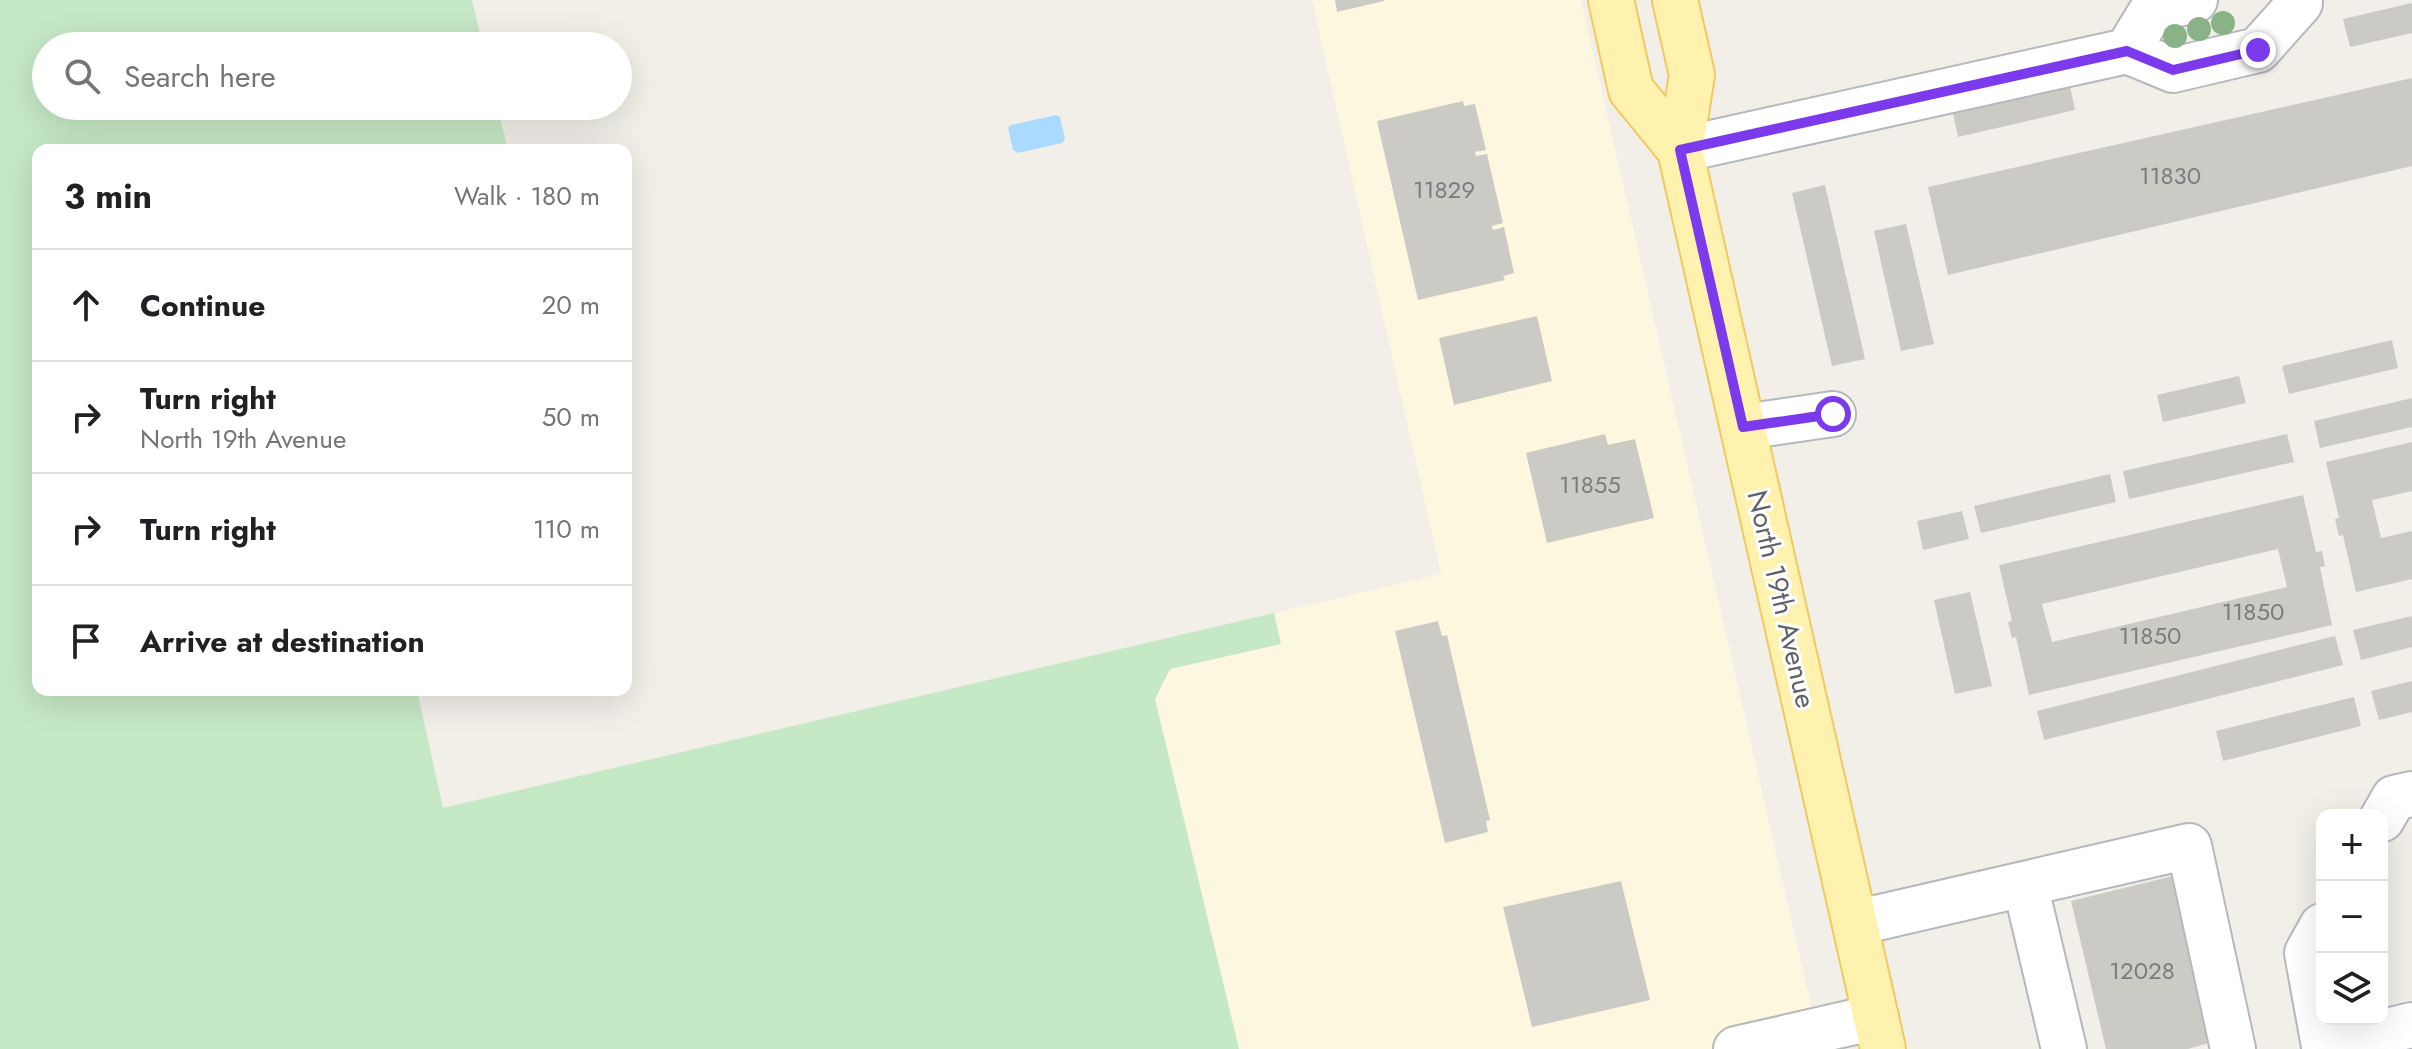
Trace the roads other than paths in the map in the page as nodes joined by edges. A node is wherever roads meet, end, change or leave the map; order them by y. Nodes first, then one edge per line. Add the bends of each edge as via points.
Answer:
1 (1611, 0) edge
2 (1675, 0) edge
3 (2195, 0) edge
4 (2300, 1) edge
5 (2127, 51) junction
6 (1680, 150) junction
7 (1833, 414) dead end
8 (1743, 427) junction
9 (2412, 794) edge
10 (2388, 809) edge
11 (2025, 884) junction
12 (1855, 923) junction
13 (2316, 937) edge
14 (2412, 1025) edge
15 (1880, 1033) edge
16 (1736, 1049) edge
17 (2064, 1049) edge
18 (2233, 1049) edge

1 - 6 main road, North 19th Avenue via 1631,90
2 - 6 main road, North 19th Avenue via 1692,75
3 - 5 lane via 2152,10
4 - 5 lane via 2258,50 2173,70
5 - 6 lane
6 - 8 main road, North 19th Avenue
7 - 8 lane
8 - 12 main road, North 19th Avenue
9 - 10 lane via 2394,798
11 - 12 lane
11 - 17 lane
11 - 18 lane via 2189,846
12 - 15 main road, North 19th Avenue
13 - 14 lane via 2307,953 2324,1046
15 - 16 lane

